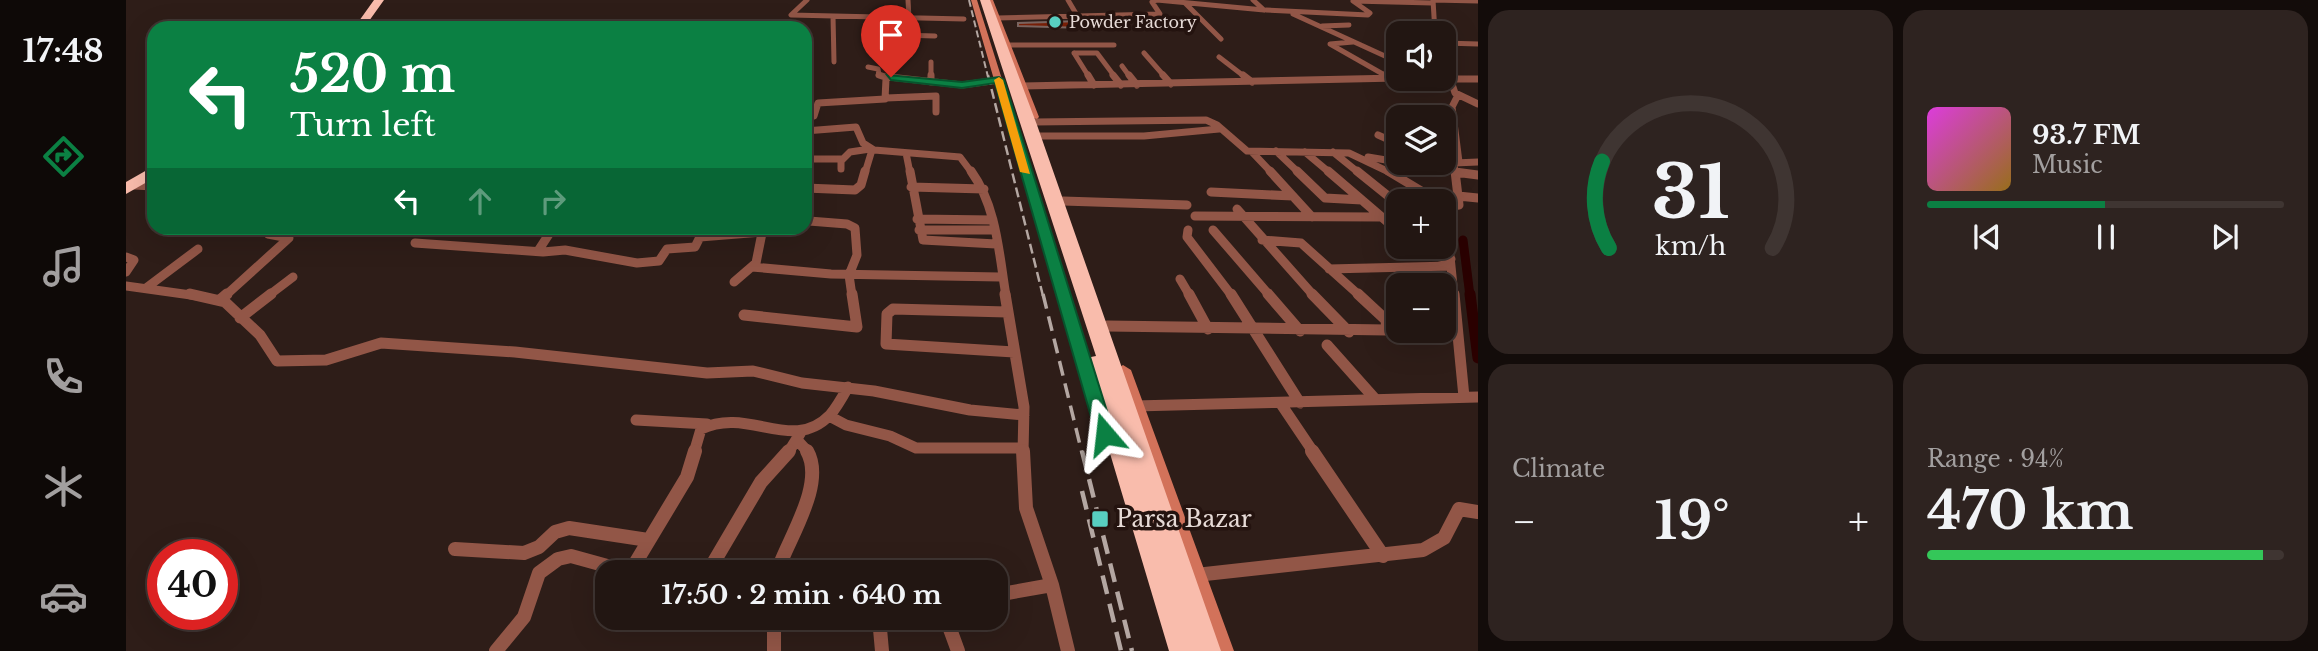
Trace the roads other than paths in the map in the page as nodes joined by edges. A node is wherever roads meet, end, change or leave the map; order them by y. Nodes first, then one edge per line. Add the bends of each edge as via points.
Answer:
1 (379, 0) edge
2 (387, 0) edge
3 (807, 0) edge
4 (908, 0) edge
5 (977, 0) edge
6 (1068, 0) edge
7 (1207, 0) edge
8 (1254, 0) edge
9 (1433, 1) edge
10 (1478, 1) edge
11 (1185, 3) junction
12 (1213, 6) junction
13 (1265, 10) junction
14 (993, 11) edge
15 (1286, 11) junction
16 (833, 16) junction
17 (1078, 17) junction
18 (900, 18) junction
19 (909, 18) junction
20 (964, 19) dead end
21 (364, 21) edge
22 (376, 21) edge
23 (1434, 21) edge
24 (1349, 25) dead end
25 (982, 26) junction
26 (1320, 26) junction
27 (935, 36) dead end
28 (1221, 39) dead end
29 (1354, 42) junction
30 (1456, 43) edge
31 (1478, 44) edge
32 (1007, 45) junction
33 (1114, 45) dead end
34 (1143, 53) dead end
35 (1219, 57) dead end
36 (1386, 57) edge
37 (834, 62) dead end
38 (930, 62) dead end
39 (868, 66) dead end
40 (1122, 66) dead end
41 (1386, 74) edge
42 (888, 78) junction
43 (1386, 78) edge
44 (1478, 79) edge
45 (999, 80) junction
46 (1456, 81) edge
47 (931, 82) junction
48 (1252, 82) junction
49 (1171, 84) junction
50 (1094, 85) junction
51 (1121, 85) junction
52 (1138, 85) junction
53 (1023, 86) junction
54 (1454, 91) edge
55 (1458, 95) junction
56 (886, 98) junction
57 (1478, 104) edge
58 (936, 112) dead end
59 (812, 116) edge
60 (1220, 129) junction
61 (812, 130) edge
62 (1039, 132) junction
63 (1378, 135) dead end
64 (1017, 139) junction
65 (1386, 139) edge
66 (871, 149) junction
67 (1276, 151) junction
68 (1252, 152) junction
69 (1305, 152) junction
70 (1333, 152) junction
71 (906, 153) junction
72 (1349, 153) junction
73 (812, 159) edge
74 (842, 159) junction
75 (1386, 160) edge
76 (1459, 162) junction
77 (1478, 162) edge
78 (1456, 163) edge
79 (147, 167) edge
80 (841, 169) dead end
81 (1456, 172) edge
82 (147, 175) edge
83 (1455, 175) edge
84 (1478, 175) edge
85 (129, 184) edge
86 (147, 185) edge
87 (911, 187) junction
88 (812, 188) edge
89 (984, 189) junction
90 (1418, 189) edge
91 (1212, 192) dead end
92 (1386, 194) edge
93 (1293, 196) junction
94 (1458, 196) junction
95 (1478, 198) edge
96 (1362, 200) junction
97 (1063, 201) junction
98 (1187, 205) dead end
99 (1456, 205) edge
100 (1239, 213) junction
101 (1195, 216) dead end
102 (1312, 217) junction
103 (1381, 217) junction
104 (917, 219) junction
105 (812, 220) edge
106 (1386, 221) edge
107 (994, 225) junction
108 (919, 230) junction
109 (1188, 230) dead end
110 (1213, 230) dead end
111 (273, 235) edge
112 (548, 235) edge
113 (716, 235) edge
114 (759, 235) edge
115 (1262, 240) junction
116 (415, 243) dead end
117 (996, 244) junction
118 (198, 249) dead end
119 (538, 251) junction
120 (126, 257) edge
121 (1442, 259) edge
122 (1451, 259) edge
123 (1451, 262) junction
124 (752, 267) junction
125 (1329, 269) junction
126 (126, 272) edge
127 (849, 275) junction
128 (293, 277) dead end
129 (1000, 277) junction
130 (1180, 279) dead end
131 (734, 282) dead end
132 (126, 286) edge
133 (146, 288) junction
134 (220, 300) junction
135 (1007, 312) junction
136 (744, 315) dead end
137 (1386, 315) edge
138 (1457, 315) joint
139 (240, 318) junction
140 (1107, 326) junction
141 (1208, 329) junction
142 (1251, 330) junction
143 (1386, 330) edge
144 (1300, 331) junction
145 (1349, 332) junction
146 (1327, 345) dead end
147 (1014, 352) junction
148 (1083, 363) junction
149 (1121, 365) junction
150 (848, 387) junction
151 (1471, 397) edge
152 (1376, 400) junction
153 (1300, 403) junction
154 (1282, 404) junction
155 (1135, 406) junction
156 (1024, 415) junction
157 (829, 416) junction
158 (636, 420) dead end
159 (707, 424) junction
160 (799, 436) junction
161 (1022, 448) junction
162 (1478, 512) edge
163 (648, 540) junction
164 (456, 549) dead end
165 (1383, 556) junction
166 (637, 560) edge
167 (715, 560) edge
168 (783, 560) edge
169 (595, 562) edge
170 (1196, 575) junction
171 (1052, 585) junction
172 (1008, 593) edge
173 (774, 630) edge
174 (880, 630) edge
175 (950, 630) edge
176 (496, 651) edge
177 (774, 651) edge
178 (882, 651) edge
179 (958, 651) edge
180 (1068, 651) edge
181 (1169, 651) edge
182 (1185, 651) edge
183 (1205, 651) edge
184 (1223, 651) edge

1 - 21 highway
2 - 22 highway
3 - 16 street via 791,15
4 - 19 street
5 - 25 street
5 - 182 highway
6 - 17 street
7 - 12 street
8 - 13 street
9 - 10 street
9 - 15 street via 1354,1 1370,13 1366,15
9 - 23 street
11 - 12 street
11 - 17 street via 1153,1 1160,13
11 - 28 street
12 - 13 street
13 - 15 street
14 - 17 street
14 - 25 street
14 - 32 street
14 - 183 highway
15 - 26 street
16 - 18 street
16 - 37 street
18 - 19 street
18 - 27 street via 899,35
19 - 20 street
24 - 26 street
25 - 45 street
26 - 29 street
29 - 36 street
29 - 41 street via 1330,44
30 - 31 street
32 - 33 street
32 - 53 street
34 - 49 street
35 - 48 street
38 - 47 street
39 - 42 street
40 - 52 street
42 - 47 street
42 - 56 street
43 - 48 street
44 - 46 street
45 - 47 street via 962,85
45 - 64 street
48 - 49 street
49 - 52 street
50 - 51 street
50 - 51 street via 1074,53 1097,53
50 - 53 street
51 - 52 street
53 - 62 street
54 - 55 street
55 - 57 street
55 - 76 street via 1452,107
56 - 58 street via 936,96
56 - 59 street via 818,103
60 - 62 street via 1144,136
60 - 62 street via 1206,120
60 - 68 street via 1238,147
61 - 66 street via 856,127
62 - 64 street
62 - 97 street
63 - 65 street
64 - 148 street
66 - 71 street
66 - 74 street via 850,152
66 - 88 street via 861,185 855,190
67 - 68 street
67 - 69 street
67 - 96 street via 1325,198
68 - 93 street
69 - 70 street
69 - 96 street
70 - 72 street
70 - 92 street
71 - 87 street
71 - 89 street via 960,157
72 - 75 street
72 - 90 street
73 - 74 street
74 - 80 street
76 - 77 street
76 - 78 street
79 - 85 highway
81 - 84 street
82 - 85 highway
83 - 94 street
85 - 86 street
87 - 89 street
87 - 104 street
89 - 107 street
91 - 93 street
93 - 102 street
94 - 95 street
94 - 99 street
96 - 103 street
97 - 98 street
97 - 140 street
100 - 101 street
100 - 102 street
100 - 115 street
102 - 103 street
103 - 106 street
104 - 107 street
104 - 108 street
105 - 127 street via 855,228 856,255
107 - 108 street
107 - 117 street
108 - 117 street via 925,242
109 - 142 street via 1187,237 1215,270
110 - 144 street
111 - 134 street via 289,238
112 - 119 street
113 - 119 street via 701,237 694,247 667,249 654,262 565,250
114 - 124 street
115 - 125 street via 1301,243
115 - 145 street
116 - 119 street
117 - 129 street
118 - 133 street
120 - 126 street via 134,260
121 - 123 street
122 - 123 street
123 - 125 street
123 - 138 street
124 - 127 street
124 - 131 street
125 - 137 street
127 - 129 street
127 - 136 street via 857,327
128 - 139 street
129 - 135 street
130 - 141 street
132 - 133 street
133 - 134 street
134 - 139 street
135 - 147 street
135 - 147 street via 893,309 887,314 886,344
138 - 151 street
139 - 150 street via 260,335 273,357 285,362 326,360 363,346 390,343 707,373 753,371 802,383
140 - 141 street
140 - 149 street
141 - 142 street
142 - 144 street
142 - 153 street
143 - 145 street
144 - 145 street
146 - 152 street
147 - 156 street
148 - 149 street
148 - 181 street
149 - 155 street
150 - 156 street via 970,410
150 - 157 street
151 - 152 street
152 - 153 street
153 - 154 street
154 - 155 street
154 - 165 street
155 - 170 street
156 - 161 street
157 - 160 street
157 - 161 street via 916,448
158 - 159 street
159 - 160 street via 737,422
159 - 163 street via 698,433 687,477
160 - 167 street via 761,482
160 - 168 street via 810,450 814,469
161 - 171 street via 1026,508
162 - 165 street via 1459,509 1444,540 1435,547
163 - 164 street via 569,528 524,553
163 - 166 street
165 - 170 street
169 - 176 street via 571,555 539,573 524,617
170 - 184 street
171 - 172 street
171 - 180 street
173 - 177 street
174 - 178 street
175 - 179 street

